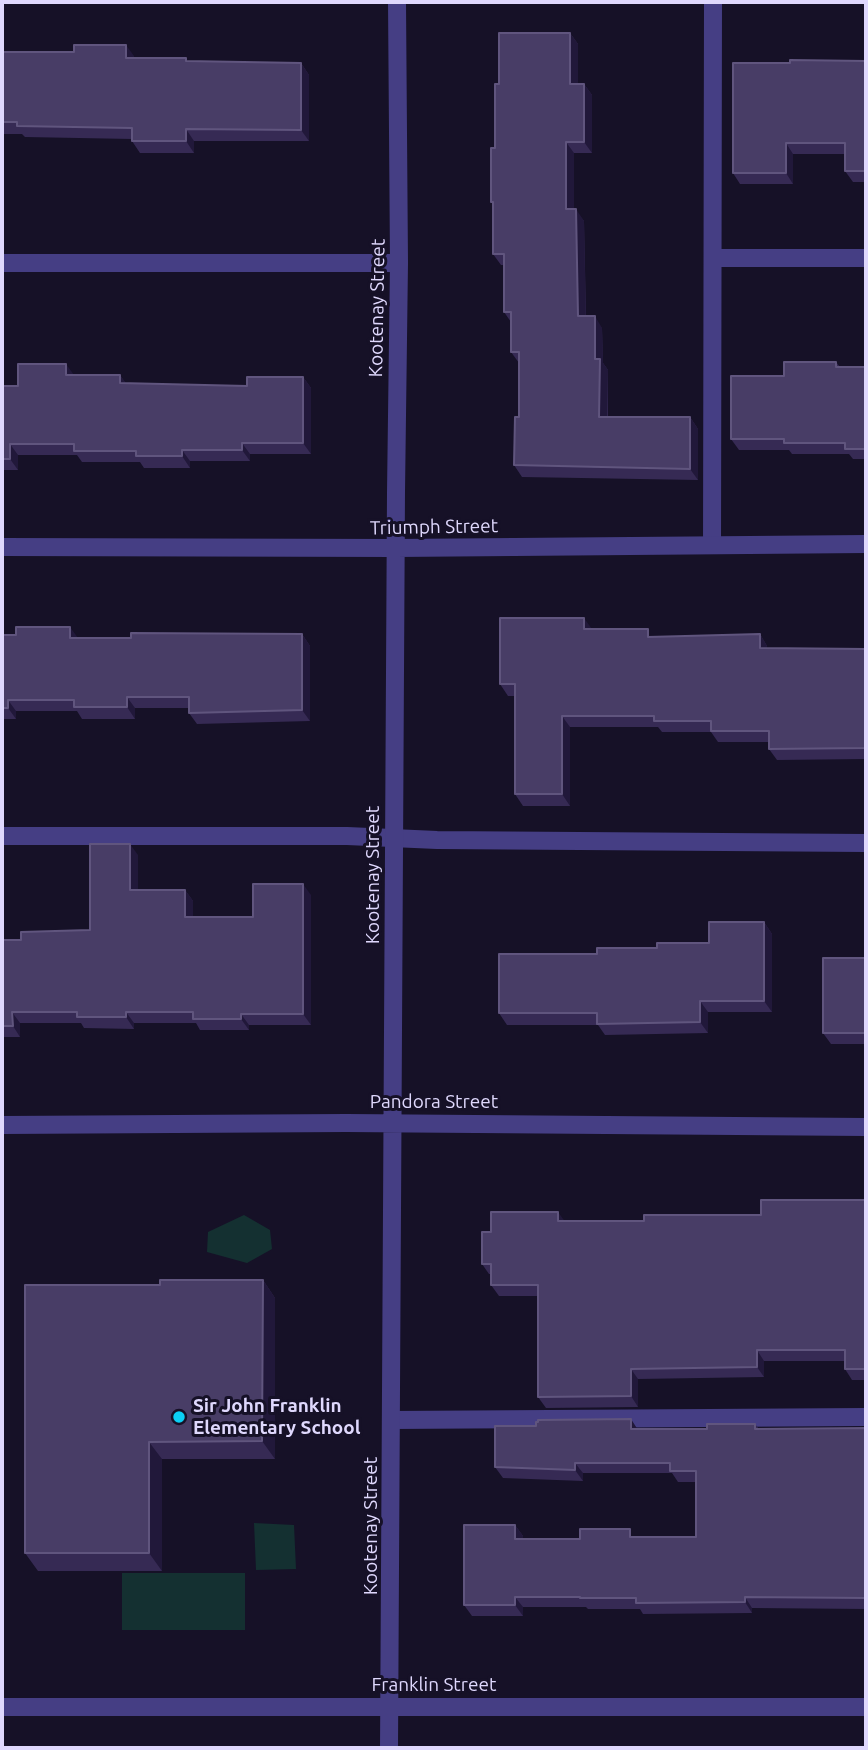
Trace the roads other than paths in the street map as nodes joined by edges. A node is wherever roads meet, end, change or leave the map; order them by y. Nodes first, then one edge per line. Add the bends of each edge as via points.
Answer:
1 (397, 2) edge
2 (713, 2) edge
3 (713, 258) junction
4 (866, 258) edge
5 (2, 262) edge
6 (399, 263) junction
7 (712, 544) junction
8 (866, 544) edge
9 (2, 547) edge
10 (396, 548) junction
11 (2, 836) edge
12 (394, 838) junction
13 (866, 843) edge
14 (392, 1123) junction
15 (2, 1125) edge
16 (866, 1127) edge
17 (866, 1417) edge
18 (392, 1420) junction
19 (390, 1706) junction
20 (2, 1707) edge
21 (866, 1707) edge
22 (389, 1748) edge

1 - 6 street, Kootenay Street
2 - 3 street
3 - 4 street
3 - 7 street
5 - 6 street
6 - 10 street, Kootenay Street
7 - 8 street, Triumph Street
7 - 10 street, Triumph Street
9 - 10 street, Triumph Street
10 - 12 street, Kootenay Street
11 - 12 street
12 - 13 street
12 - 14 street, Kootenay Street
14 - 15 street, Pandora Street
14 - 16 street, Pandora Street
14 - 18 street, Kootenay Street
17 - 18 street
18 - 19 street, Kootenay Street
19 - 20 street, Franklin Street
19 - 21 street, Franklin Street
19 - 22 street, Kootenay Street

